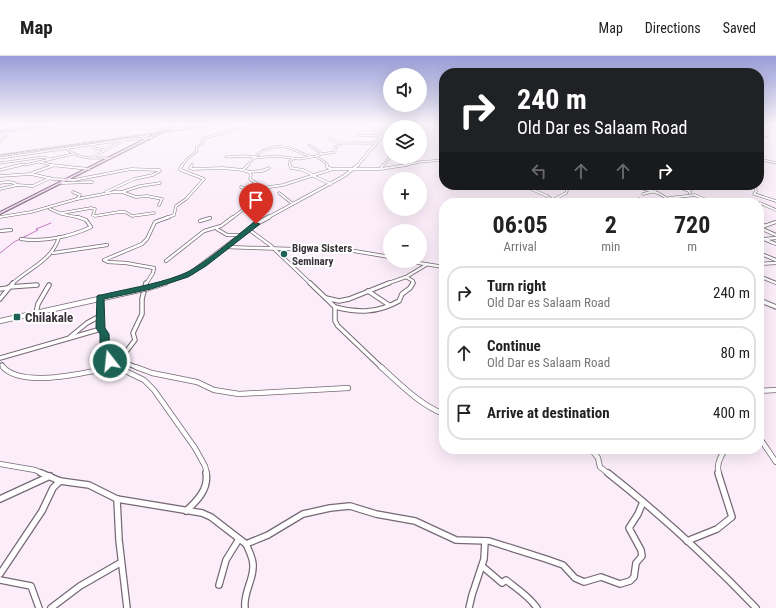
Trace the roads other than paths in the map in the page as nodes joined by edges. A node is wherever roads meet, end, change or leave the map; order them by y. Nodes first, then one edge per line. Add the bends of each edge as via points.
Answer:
1 (62, 150) edge
2 (68, 150) edge
3 (100, 150) edge
4 (127, 150) edge
5 (197, 150) edge
6 (266, 150) edge
7 (295, 150) edge
8 (316, 150) edge
9 (335, 150) edge
10 (370, 150) edge
11 (105, 151) joint
12 (73, 154) junction
13 (322, 154) junction
14 (20, 156) junction
15 (310, 156) junction
16 (317, 156) junction
17 (92, 157) junction
18 (226, 157) dead end
19 (237, 157) junction
20 (254, 157) junction
21 (0, 158) edge
22 (110, 158) junction
23 (294, 158) junction
24 (22, 160) junction
25 (51, 160) junction
26 (231, 160) dead end
27 (439, 160) edge
28 (764, 160) edge
29 (40, 162) junction
30 (0, 163) edge
31 (776, 163) edge
32 (192, 164) dead end
33 (384, 164) edge
34 (25, 165) junction
35 (53, 166) junction
36 (269, 168) dead end
37 (381, 168) junction
38 (5, 169) junction
39 (89, 169) junction
40 (333, 169) junction
41 (353, 169) junction
42 (0, 170) edge
43 (243, 170) junction
44 (250, 172) junction
45 (31, 174) junction
46 (0, 176) edge
47 (313, 176) junction
48 (50, 178) junction
49 (66, 180) junction
50 (92, 182) dead end
51 (0, 183) edge
52 (62, 183) junction
53 (160, 183) dead end
54 (331, 184) junction
55 (17, 185) junction
56 (241, 187) dead end
57 (0, 189) edge
58 (249, 190) dead end
59 (532, 190) edge
60 (568, 190) edge
61 (652, 190) edge
62 (756, 190) edge
63 (656, 191) junction
64 (689, 191) edge
65 (73, 192) dead end
66 (122, 192) junction
67 (106, 193) junction
68 (279, 193) dead end
69 (643, 194) dead end
70 (264, 195) dead end
71 (692, 195) junction
72 (549, 198) edge
73 (557, 198) edge
74 (669, 198) joint
75 (704, 198) edge
76 (77, 199) junction
77 (776, 201) edge
78 (293, 204) junction
79 (159, 205) dead end
80 (764, 206) edge
81 (47, 209) junction
82 (776, 210) edge
83 (0, 213) edge
84 (60, 213) junction
85 (154, 213) dead end
86 (0, 218) edge
87 (210, 218) dead end
88 (200, 221) dead end
89 (776, 222) edge
90 (765, 226) edge
91 (217, 229) junction
92 (248, 229) junction
93 (10, 230) dead end
94 (764, 230) edge
95 (0, 231) edge
96 (776, 234) edge
97 (240, 235) junction
98 (230, 236) junction
99 (59, 237) junction
100 (776, 238) edge
101 (21, 239) dead end
102 (236, 239) junction
103 (765, 239) joint
104 (776, 244) edge
105 (107, 245) dead end
106 (226, 247) junction
107 (275, 250) junction
108 (53, 253) junction
109 (764, 255) edge
110 (383, 257) edge
111 (776, 260) edge
112 (166, 261) dead end
113 (764, 264) edge
114 (776, 264) edge
115 (427, 265) edge
116 (439, 266) edge
117 (421, 268) edge
118 (406, 277) junction
119 (764, 278) edge
120 (776, 283) edge
121 (49, 284) dead end
122 (37, 285) dead end
123 (9, 287) junction
124 (0, 289) edge
125 (368, 291) junction
126 (100, 297) junction
127 (326, 298) junction
128 (0, 299) edge
129 (764, 302) edge
130 (389, 305) junction
131 (335, 307) junction
132 (776, 307) edge
133 (36, 313) junction
134 (100, 316) junction
135 (0, 321) edge
136 (101, 328) junction
137 (68, 339) junction
138 (0, 359) edge
139 (1, 367) edge
140 (114, 367) junction
141 (348, 388) dead end
142 (776, 390) edge
143 (764, 391) edge
144 (439, 413) edge
145 (764, 444) edge
146 (595, 454) edge
147 (722, 454) edge
148 (776, 462) edge
149 (0, 464) edge
150 (50, 476) junction
151 (60, 480) junction
152 (0, 499) edge
153 (117, 499) junction
154 (642, 502) junction
155 (186, 511) junction
156 (239, 539) junction
157 (687, 540) junction
158 (485, 541) junction
159 (246, 544) junction
160 (120, 563) junction
161 (482, 566) junction
162 (0, 574) edge
163 (0, 580) edge
164 (219, 585) dead end
165 (39, 608) edge
166 (51, 608) edge
167 (127, 608) edge
168 (245, 608) edge
169 (469, 608) edge
170 (537, 608) edge
171 (756, 608) edge

1 - 14 street
2 - 12 street
3 - 11 street
4 - 22 main road
5 - 141 street via 181,164 180,169 204,179 176,206 174,215 155,222 142,244 104,260 154,268 146,283 142,314 133,333 135,340 122,357 126,363 152,373 239,394
6 - 20 street
7 - 15 street
8 - 13 street
9 - 13 street via 336,152
10 - 41 street
11 - 17 street
12 - 17 street
12 - 25 street
13 - 16 street
14 - 21 street
14 - 24 street
15 - 16 street
15 - 23 street
16 - 40 street via 327,164 327,167
17 - 22 street
18 - 19 street
19 - 20 street
19 - 26 street
20 - 23 street
20 - 43 street
22 - 39 main road
23 - 47 street via 289,162 291,168 303,170
24 - 25 street via 44,157
24 - 30 street
24 - 34 street
25 - 29 street
27 - 37 street
28 - 31 street
29 - 34 street
29 - 35 street
30 - 38 street
32 - 43 street via 190,168 193,169
33 - 37 street
34 - 38 street
35 - 39 street
35 - 45 street
36 - 44 street
37 - 41 street
38 - 42 street
39 - 49 main road
40 - 41 street
40 - 47 street
41 - 54 street
43 - 44 street
44 - 47 street via 250,179 262,188
45 - 46 street
45 - 48 street
47 - 54 street
48 - 49 street
48 - 55 street via 32,186
49 - 52 main road
49 - 67 street via 90,178 131,169 160,170
50 - 52 street
51 - 55 street via 10,182
52 - 83 main road
53 - 66 street
54 - 78 street
55 - 57 street
56 - 58 street
59 - 72 street
60 - 73 street via 566,194
61 - 63 street
62 - 77 street via 754,194
63 - 69 street
63 - 74 street
64 - 71 street
65 - 76 street via 80,195
66 - 67 street
66 - 79 street via 136,197 160,198 162,199
67 - 76 street
68 - 78 street
70 - 91 street
71 - 74 street
71 - 75 street
76 - 81 street
78 - 92 street
80 - 82 street
81 - 84 street
81 - 86 street
84 - 85 street via 91,208 95,209 95,216 119,212 132,216
84 - 99 street via 78,216 91,227
87 - 88 street
89 - 90 street
91 - 98 street
91 - 112 street via 204,231
92 - 97 street
92 - 107 street
93 - 95 street
94 - 96 street
97 - 98 street
97 - 102 street
98 - 102 street
99 - 101 street
99 - 108 street
100 - 103 street
102 - 106 street
103 - 104 street
105 - 108 street
106 - 107 street
106 - 126 street, bridge via 186,276 149,288
107 - 110 street via 354,251
107 - 127 street
108 - 123 street
109 - 111 street
113 - 114 street
115 - 116 street
117 - 118 street
118 - 125 street
118 - 130 street via 413,280 412,287 402,294 400,301
119 - 120 street
121 - 133 street
122 - 123 street
123 - 124 street
123 - 128 street
125 - 127 street via 344,301
125 - 130 street
126 - 133 street
126 - 134 street
127 - 131 street
129 - 132 street
130 - 131 street via 364,312
131 - 144 street via 335,320 338,326 390,375
133 - 135 street
134 - 136 street
134 - 137 street
136 - 137 street
136 - 140 street via 104,334 105,356
137 - 138 street
138 - 139 street
139 - 140 street via 11,373 29,376 66,376
140 - 155 street via 130,372 154,390 199,452 206,471 206,485 202,495
142 - 143 street
145 - 148 street
146 - 154 street via 600,467
147 - 157 street via 717,469 732,517 717,529
149 - 150 street via 35,470
150 - 151 street
150 - 152 street
151 - 153 street via 89,485
151 - 162 street
153 - 155 street
153 - 160 street
154 - 157 street
154 - 158 street via 629,527 642,556 636,563 634,577 623,584 601,577 584,582 575,578 563,565
155 - 156 street via 208,516
156 - 159 street
156 - 164 street via 226,560
157 - 171 street via 733,582
158 - 159 street via 456,540 415,521 346,506 304,514 268,535
158 - 161 street via 485,558
159 - 168 street via 253,568 245,594
160 - 166 street via 80,586
160 - 167 street
161 - 169 street
161 - 170 street via 502,583 506,580
163 - 165 street via 31,586

